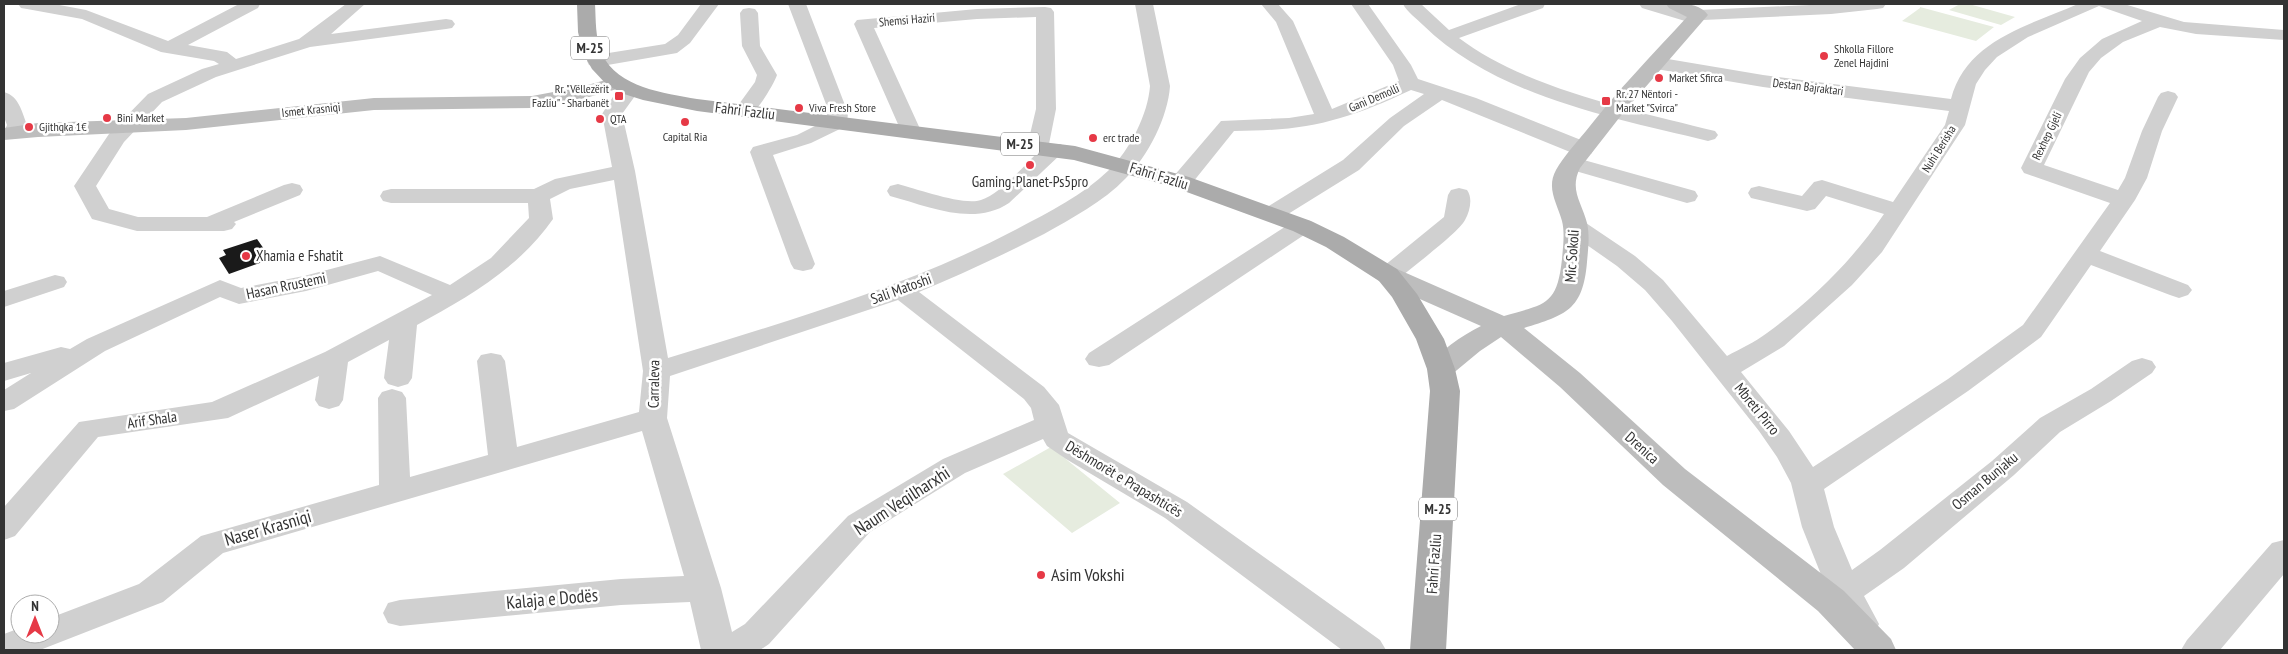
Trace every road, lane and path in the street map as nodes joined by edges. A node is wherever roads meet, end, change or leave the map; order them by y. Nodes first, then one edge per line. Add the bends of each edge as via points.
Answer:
1 (27, 4) edge
2 (252, 4) edge
3 (356, 4) edge
4 (586, 4) edge
5 (710, 4) edge
6 (797, 4) edge
7 (1144, 4) edge
8 (1269, 4) edge
9 (1360, 4) edge
10 (1411, 4) edge
11 (1537, 4) edge
12 (1648, 4) edge
13 (1675, 4) edge
14 (1873, 4) edge
15 (2092, 4) edge
16 (2106, 4) edge
17 (108, 6) dead end
18 (998, 8) edge
19 (905, 12) edge
20 (749, 13) dead end
21 (86, 15) junction
22 (1697, 17) junction
23 (2159, 21) junction
24 (446, 24) dead end
25 (2284, 35) edge
26 (1446, 37) junction
27 (305, 42) junction
28 (168, 48) junction
29 (596, 61) junction
30 (1656, 63) junction
31 (234, 66) junction
32 (1410, 83) junction
33 (623, 86) junction
34 (1439, 93) junction
35 (2168, 97) dead end
36 (4, 98) edge
37 (1960, 106) junction
38 (1612, 110) junction
39 (744, 111) junction
40 (1325, 117) junction
41 (837, 123) junction
42 (129, 125) junction
43 (911, 132) junction
44 (9, 133) edge
45 (1708, 135) dead end
46 (1045, 148) junction
47 (1578, 156) junction
48 (1125, 166) junction
49 (624, 171) junction
50 (1181, 182) junction
51 (292, 190) dead end
52 (898, 191) dead end
53 (1759, 193) dead end
54 (1459, 195) dead end
55 (391, 196) dead end
56 (538, 196) junction
57 (1687, 196) dead end
58 (2124, 200) junction
59 (954, 206) joint
60 (1898, 211) junction
61 (1272, 214) junction
62 (1302, 226) junction
63 (1575, 226) junction
64 (2085, 254) junction
65 (803, 264) dead end
66 (1388, 275) junction
67 (55, 282) dead end
68 (902, 290) junction
69 (2179, 290) dead end
70 (452, 295) junction
71 (4, 299) edge
72 (404, 321) junction
73 (1503, 326) junction
74 (96, 345) junction
75 (335, 358) junction
76 (1099, 359) dead end
77 (491, 361) dead end
78 (2142, 366) dead end
79 (1441, 368) junction
80 (1724, 370) junction
81 (657, 371) junction
82 (4, 372) edge
83 (329, 400) dead end
84 (4, 402) edge
85 (653, 418) junction
86 (1050, 425) junction
87 (504, 461) junction
88 (1807, 485) junction
89 (395, 492) junction
90 (4, 528) edge
91 (2284, 552) edge
92 (704, 588) junction
93 (1838, 596) junction
94 (400, 613) dead end
95 (60, 628) edge
96 (19, 644) edge
97 (1875, 645) edge
98 (4, 650) edge
99 (719, 650) edge
100 (733, 650) edge
101 (1368, 650) edge
102 (1428, 650) edge
103 (2199, 650) edge

1 - 21 street
2 - 28 street
3 - 27 street
4 - 29 main road, Fahri Fazliu / M-25 via 588,45
5 - 29 street via 684,39 670,49
6 - 41 street via 836,104
7 - 48 street via 1159,79 1159,98
8 - 40 street via 1284,21
9 - 32 street via 1402,65
10 - 26 street
11 - 26 street
12 - 22 street
13 - 22 street
14 - 22 street
15 - 37 street, Nuhi Berisha via 2011,37 1977,67 1962,93
16 - 23 street
17 - 21 street
18 - 19 street, Shemsi Haziri
18 - 46 street, Shemsi Haziri via 1045,12
19 - 43 street, Shemsi Haziri via 863,24
20 - 39 street via 751,46 767,75 765,83
21 - 28 street
22 - 30 street, Mic Sokoli
23 - 25 street via 2201,29 2254,30
23 - 58 street, Rexhep Gjeli via 2122,36 2095,52 2087,61 2072,82 2032,168
24 - 27 street
26 - 38 street via 1512,75
27 - 31 street
28 - 31 street via 220,56
29 - 33 main road, Fahri Fazliu / M-25 via 606,74
30 - 37 street, Destan Bajraktari via 1763,82
30 - 38 street, Mic Sokoli
31 - 42 street via 209,73 155,98
32 - 34 street, Gani Demolli
32 - 40 street, Gani Demolli
33 - 39 main road, Fahri Fazliu / M-25 via 696,106
33 - 42 street, Ismet Krasniqi via 532,102 374,104 186,124
33 - 49 street, Carraleva via 612,114
34 - 47 street, Gani Demolli via 1469,102
34 - 61 street via 1397,122 1351,165
35 - 58 street
36 - 44 street via 9,102 18,125
37 - 60 street, Nuhi Berisha via 1955,125
38 - 45 street
38 - 47 street, Mic Sokoli
39 - 41 main road, Fahri Fazliu / M-25
40 - 50 street, Gani Demolli via 1295,123 1228,125
41 - 43 main road, Fahri Fazliu / M-25
41 - 65 street via 804,139 761,152
42 - 44 street, Ismet Krasniqi
42 - 51 street via 116,138 85,186 100,214 137,224 217,224
43 - 46 main road, Fahri Fazliu / M-25
46 - 48 main road, Fahri Fazliu / M-25
46 - 59 street via 1027,176 986,207
47 - 57 street via 1636,180
47 - 63 street, Mic Sokoli via 1563,179
48 - 50 main road, Fahri Fazliu / M-25
48 - 68 street, Sali Matoshi via 1077,204 1002,248
49 - 56 street via 562,184
49 - 81 street, Carraleva
50 - 61 main road, Fahri Fazliu / M-25
52 - 59 street
53 - 60 street via 1807,204 1822,186
54 - 66 street via 1454,220
55 - 56 street
56 - 70 street, Arif Shala via 541,220 500,263
58 - 64 street
60 - 80 street, Nuhi Berisha via 1874,246 1805,315 1775,340
61 - 62 main road, Fahri Fazliu / M-25
62 - 66 main road, Fahri Fazliu / M-25 via 1336,242
62 - 76 street
63 - 73 street, Mic Sokoli via 1572,283 1567,296 1539,315
63 - 80 street, Mbreti Pirro via 1653,284 1682,315
64 - 69 street
64 - 88 street via 2032,331
66 - 73 street, Drenica
66 - 79 main road, Fahri Fazliu / M-25 via 1416,312
67 - 71 street
68 - 81 street, Sali Matoshi
68 - 86 street, Dëshmorët e Prapashticës via 1034,394 1044,405
70 - 72 street, Arif Shala
70 - 74 street, Hasan Rrustemi via 380,263 306,284 239,296 220,288
72 - 75 street, Arif Shala
72 - 89 street via 395,388
73 - 79 street, Mic Sokoli via 1461,350
73 - 93 street, Drenica via 1547,360 1674,477
74 - 82 street, Hasan Rrustemi
74 - 84 street, Hasan Rrustemi
75 - 83 street
75 - 90 street, Arif Shala via 218,411 89,429
77 - 87 street
78 - 93 street, Osman Bunjaku via 2050,425 1892,559
79 - 102 main road, Fahri Fazliu / M-25 via 1445,391 1444,428
80 - 88 street, Mbreti Pirro via 1774,428
81 - 85 street, Carraleva
85 - 87 street, Naser Krasniqi
85 - 92 street, Carraleva
86 - 100 street, Naum Veqilharxhi via 954,466 859,524 757,634
86 - 101 street, Dëshmorët e Prapashticës via 1057,438 1176,510
87 - 89 street, Naser Krasniqi
88 - 93 street, Mbreti Pirro
89 - 95 street, Naser Krasniqi via 212,544 150,594
91 - 103 street
92 - 94 street, Kalaja e Dodës via 622,592
92 - 99 street, Carraleva
93 - 97 street, Drenica
96 - 98 street

